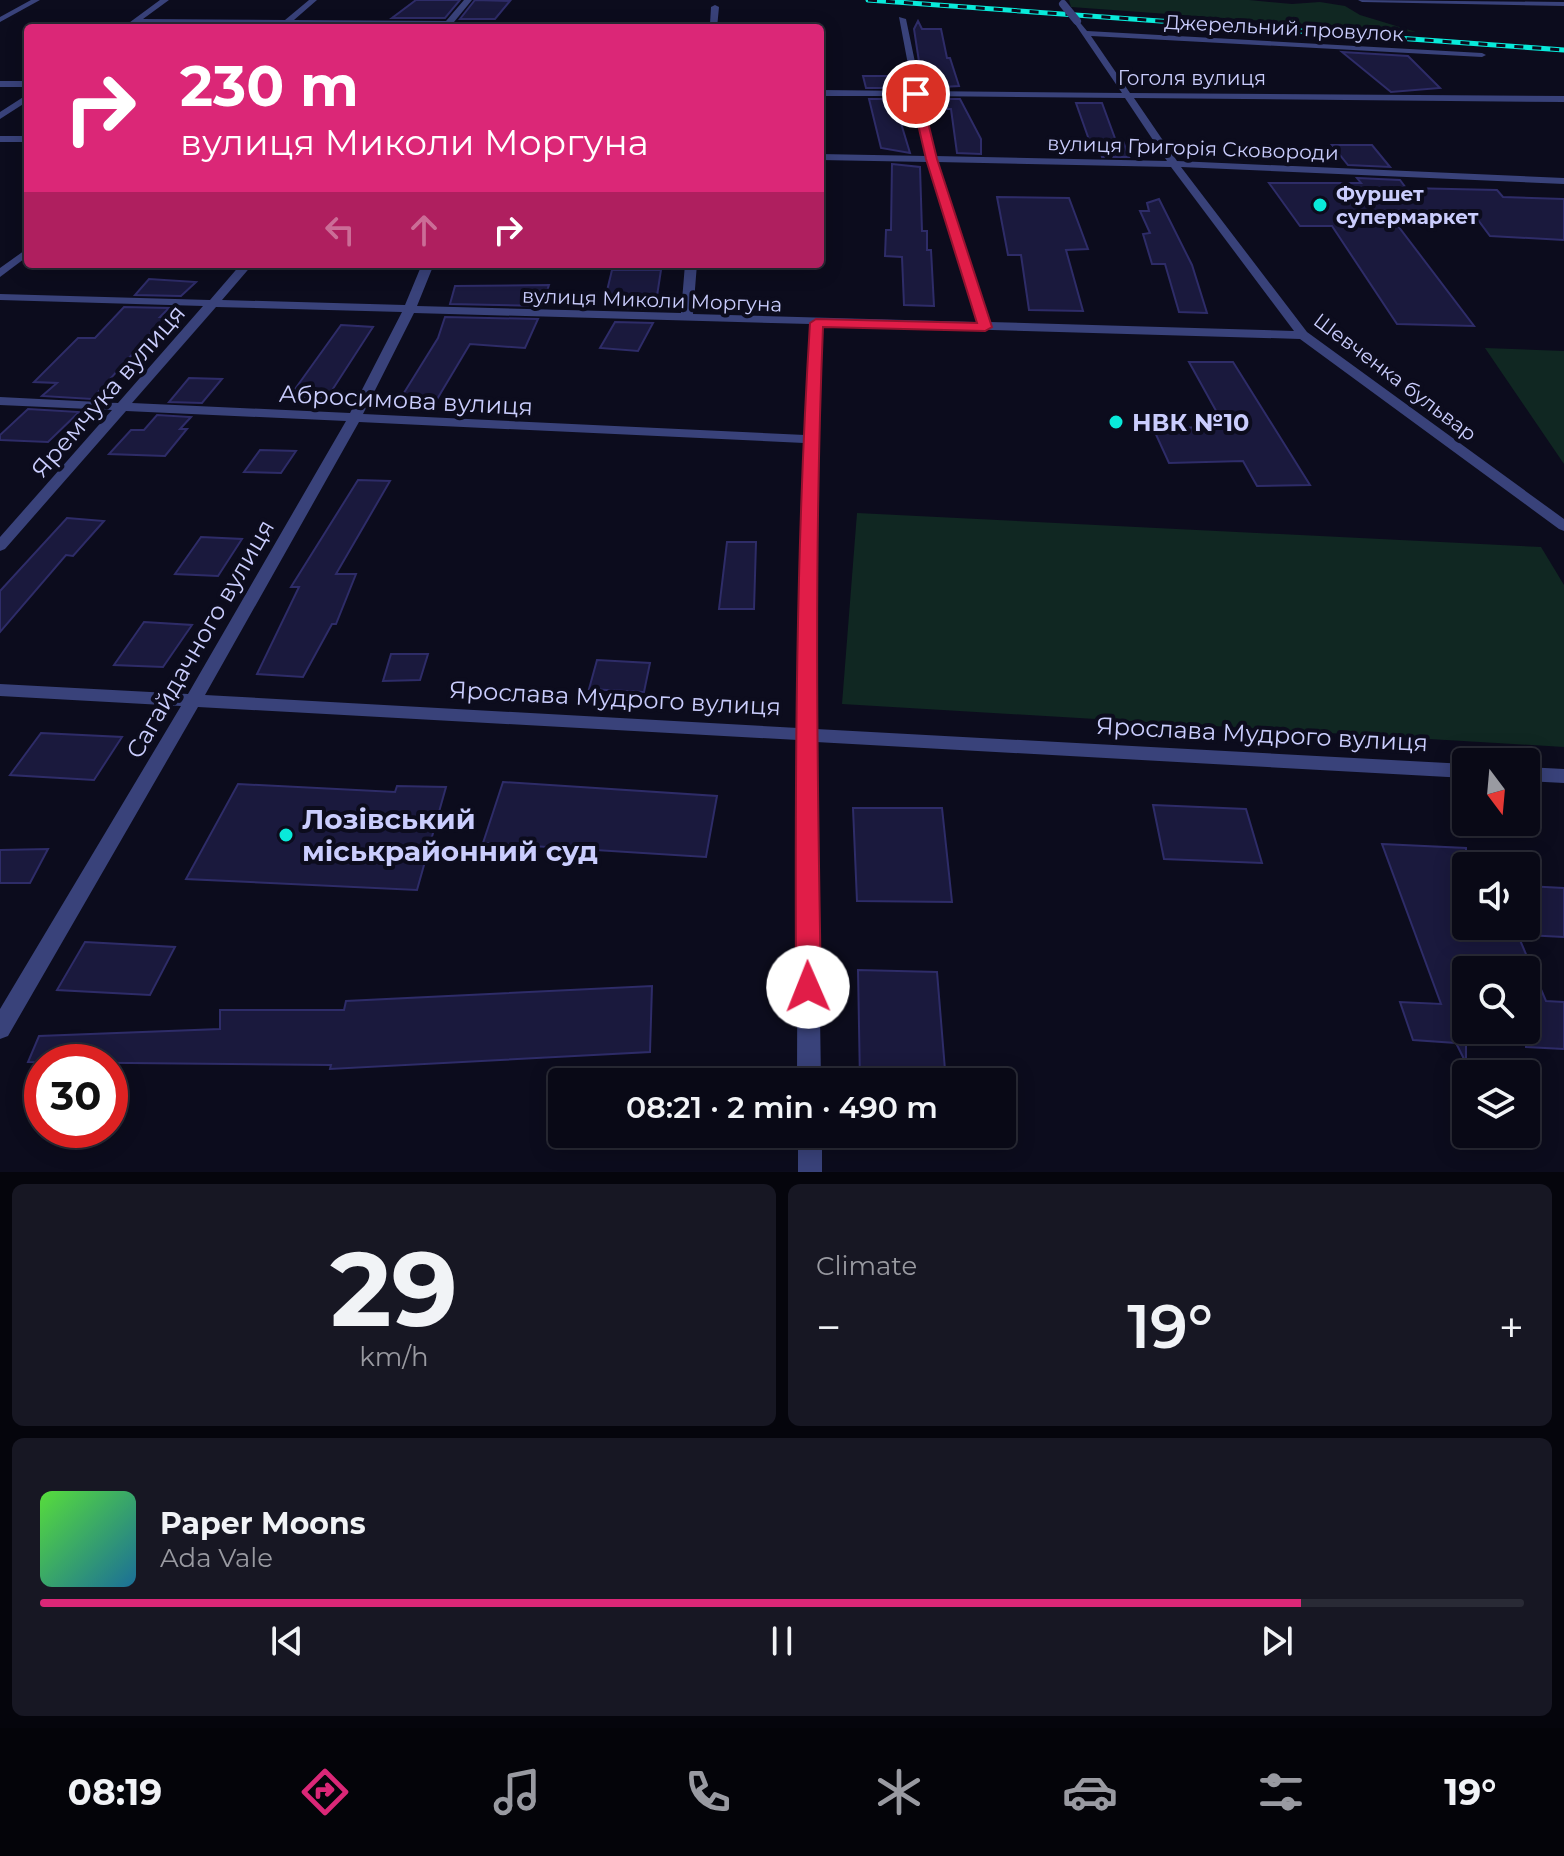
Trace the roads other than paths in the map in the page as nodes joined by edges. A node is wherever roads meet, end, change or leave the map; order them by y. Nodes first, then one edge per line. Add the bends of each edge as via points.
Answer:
1 (36, 0) edge
2 (165, 0) edge
3 (313, 0) edge
4 (468, 0) edge
5 (1362, 0) edge
6 (1061, 2) edge
7 (1472, 2) edge
8 (1564, 4) edge
9 (715, 7) dead end
10 (902, 19) dead end
11 (0, 20) edge
12 (136, 21) junction
13 (289, 21) junction
14 (132, 24) edge
15 (286, 24) edge
16 (408, 24) edge
17 (448, 24) edge
18 (713, 24) edge
19 (1085, 33) junction
20 (1482, 55) dead end
21 (0, 84) edge
22 (24, 84) edge
23 (824, 93) edge
24 (916, 94) junction
25 (1125, 96) junction
26 (1564, 99) edge
27 (24, 100) edge
28 (0, 116) edge
29 (0, 139) edge
30 (24, 139) edge
31 (824, 157) edge
32 (931, 159) junction
33 (1174, 164) junction
34 (1564, 181) edge
35 (24, 254) edge
36 (244, 268) edge
37 (426, 268) edge
38 (691, 268) edge
39 (0, 274) edge
40 (0, 297) edge
41 (214, 304) junction
42 (410, 311) junction
43 (687, 318) junction
44 (816, 323) junction
45 (985, 327) junction
46 (1303, 335) junction
47 (0, 401) edge
48 (125, 407) junction
49 (352, 420) junction
50 (810, 439) junction
51 (1564, 526) edge
52 (0, 546) edge
53 (0, 690) edge
54 (193, 701) junction
55 (806, 735) junction
56 (1452, 770) edge
57 (1540, 775) edge
58 (1564, 776) edge
59 (0, 1029) edge
60 (809, 1068) edge
61 (810, 1148) edge
62 (810, 1172) edge

1 - 11 street
2 - 12 street
3 - 13 street
4 - 17 street
5 - 7 street
6 - 19 street, Шевченка бульвар, bridge
7 - 8 street
9 - 18 street
10 - 24 street
12 - 13 street
12 - 14 street
13 - 15 street
13 - 16 street
19 - 20 street, Джерельний провулок
19 - 25 street, Шевченка бульвар
21 - 22 street
23 - 24 street, Гоголя вулиця
24 - 25 street, Гоголя вулиця
24 - 32 street
25 - 26 street, Гоголя вулиця
25 - 33 street, Шевченка бульвар
27 - 28 street
29 - 30 street
31 - 32 street, вулиця Григорія Сковороди
32 - 33 street, вулиця Григорія Сковороди
32 - 45 street
33 - 34 street, вулиця Григорія Сковороди
33 - 46 street, Шевченка бульвар
35 - 39 street
36 - 41 street, Яремчука вулиця
37 - 42 street, Сагайдачного вулиця
38 - 43 street
40 - 41 street, вулиця Миколи Моргуна
41 - 42 street, вулиця Миколи Моргуна
41 - 48 street, Яремчука вулиця
42 - 43 street, вулиця Миколи Моргуна
42 - 49 street, Сагайдачного вулиця
43 - 44 street, вулиця Миколи Моргуна
44 - 45 street, вулиця Миколи Моргуна
44 - 50 street
45 - 46 street, вулиця Миколи Моргуна
46 - 51 street, Шевченка бульвар
47 - 48 street, Абросимова вулиця
48 - 49 street, Абросимова вулиця
48 - 52 street, Яремчука вулиця
49 - 50 street, Абросимова вулиця
49 - 54 street, Сагайдачного вулиця
50 - 55 street
53 - 54 street, Ярослава Мудрого вулиця
54 - 55 street, Ярослава Мудрого вулиця
54 - 59 street, Сагайдачного вулиця
55 - 56 street, Ярослава Мудрого вулиця
55 - 60 street
57 - 58 street
61 - 62 street

